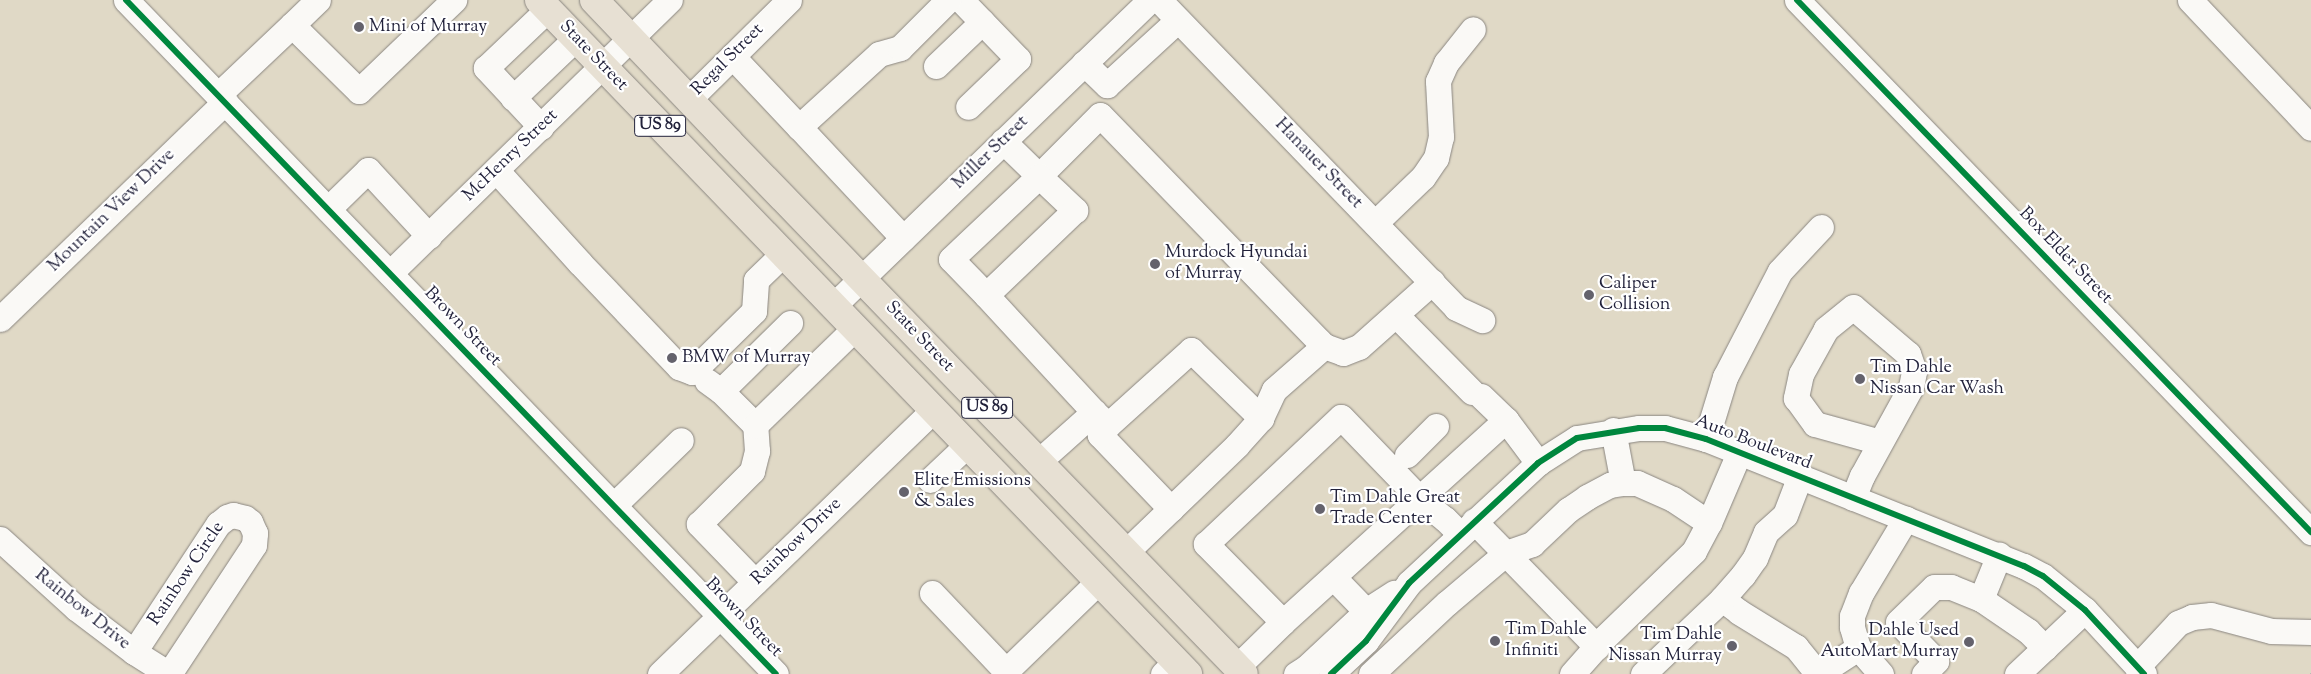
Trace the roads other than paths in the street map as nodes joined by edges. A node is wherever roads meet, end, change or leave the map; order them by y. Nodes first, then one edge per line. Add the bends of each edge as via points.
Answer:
1 (318, 0) edge
2 (454, 0) edge
3 (594, 0) edge
4 (670, 0) edge
5 (787, 0) edge
6 (948, 0) edge
7 (961, 0) edge
8 (1150, 0) edge
9 (1159, 0) edge
10 (1797, 0) edge
11 (2190, 0) edge
12 (135, 3) edge
13 (543, 5) edge
14 (1178, 20) junction
15 (982, 22) junction
16 (292, 25) junction
17 (1473, 29) dead end
18 (576, 38) junction
19 (632, 39) junction
20 (732, 56) junction
21 (1084, 63) junction
22 (603, 66) junction
23 (936, 66) dead end
24 (514, 98) junction
25 (221, 99) junction
26 (688, 100) junction
27 (968, 107) dead end
28 (541, 127) junction
29 (799, 127) junction
30 (2311, 128) edge
31 (1003, 141) junction
32 (496, 170) junction
33 (1039, 176) junction
34 (328, 210) junction
35 (1375, 223) junction
36 (1822, 227) dead end
37 (429, 236) junction
38 (904, 238) junction
39 (784, 254) junction
40 (390, 273) junction
41 (862, 278) junction
42 (1432, 282) junction
43 (986, 295) junction
44 (833, 306) junction
45 (1396, 314) junction
46 (0, 319) edge
47 (1482, 320) dead end
48 (790, 323) dead end
49 (855, 328) junction
50 (1324, 346) junction
51 (692, 372) junction
52 (721, 391) junction
53 (934, 410) junction
54 (1101, 418) junction
55 (1261, 418) junction
56 (1506, 420) junction
57 (755, 425) junction
58 (1436, 426) dead end
59 (1613, 430) junction
60 (681, 440) dead end
61 (1706, 440) junction
62 (1880, 442) junction
63 (967, 444) junction
64 (1739, 452) junction
65 (1407, 455) dead end
66 (1039, 461) junction
67 (1538, 463) junction
68 (1800, 476) junction
69 (930, 480) dead end
70 (1623, 483) junction
71 (1853, 498) junction
72 (1420, 500) junction
73 (614, 505) junction
74 (1171, 509) junction
75 (1906, 518) junction
76 (1709, 523) junction
77 (1467, 528) junction
78 (2311, 532) edge
79 (0, 539) edge
80 (1126, 552) junction
81 (1506, 553) junction
82 (1998, 555) junction
83 (1333, 577) junction
84 (1099, 581) junction
85 (755, 582) junction
86 (1409, 583) junction
87 (932, 593) dead end
88 (1722, 599) junction
89 (1981, 599) junction
90 (2085, 610) junction
91 (1366, 611) junction
92 (720, 616) junction
93 (1283, 622) junction
94 (2311, 632) edge
95 (1597, 647) junction
96 (1858, 648) junction
97 (2045, 648) junction
98 (134, 652) junction
99 (1176, 670) edge
100 (1241, 670) edge
101 (2141, 670) edge
102 (1926, 673) edge
103 (170, 674) edge
104 (660, 674) edge
105 (776, 674) edge
106 (1296, 674) edge
107 (1331, 674) edge
108 (1371, 674) edge
109 (1572, 674) edge
110 (1643, 674) edge
111 (1818, 674) edge
112 (1881, 674) edge
113 (2017, 674) edge

1 - 16 street, Mountain View Drive
2 - 16 street via 359,91
3 - 19 main road, State Street / US 89
4 - 19 street, McHenry Street
5 - 20 street, Regal Street
6 - 29 street via 900,48 879,54
7 - 15 street
8 - 21 street, Miller Street
9 - 14 street, Hanauer Street
10 - 78 street, Box Elder Street
11 - 30 street
12 - 25 street, Brown Street
13 - 18 main road, State Street / US 89
13 - 24 street via 486,68
14 - 21 street via 1107,85
14 - 35 street, Hanauer Street
15 - 23 street
15 - 27 street via 1018,59
16 - 25 street, Mountain View Drive
17 - 35 street via 1446,63 1438,81 1441,137 1436,158 1423,177
18 - 22 main road, State Street / US 89
18 - 24 street
19 - 22 street, McHenry Street
19 - 26 main road, State Street / US 89
20 - 26 street, Regal Street
20 - 29 street
21 - 31 street, Miller Street
22 - 28 street, McHenry Street
22 - 39 main road, State Street / US 89
24 - 28 street
25 - 34 street, Brown Street
25 - 46 street, Mountain View Drive
26 - 41 main road, State Street / US 89
28 - 32 street, McHenry Street
29 - 38 street
31 - 33 street
31 - 38 street, Miller Street
32 - 37 street, McHenry Street
32 - 51 street via 680,367
33 - 43 street via 951,259
33 - 43 street via 1075,210
33 - 50 street via 1100,115
34 - 37 street via 368,170
34 - 40 street, Brown Street
35 - 42 street, Hanauer Street
36 - 61 street via 1780,271 1725,377
37 - 40 street, McHenry Street
38 - 41 street, Miller Street
39 - 44 main road, State Street / US 89
39 - 51 street via 756,280 754,311
40 - 73 street, Brown Street
41 - 44 street, Miller Street
41 - 66 main road, State Street / US 89
42 - 45 street
42 - 47 street, Hanauer Street via 1456,308
43 - 54 street
44 - 49 main road, State Street / US 89
45 - 50 street via 1359,347 1343,353
45 - 56 street
48 - 52 street
49 - 53 main road, State Street / US 89
49 - 57 street
50 - 55 street via 1274,390
51 - 52 street
52 - 57 street
53 - 63 main road, State Street / US 89
53 - 85 street, Rainbow Drive
54 - 55 street via 1191,350
54 - 66 street
54 - 74 street via 1100,435
55 - 74 street
56 - 67 street
56 - 72 street
57 - 85 street via 757,451 752,471 699,524
58 - 65 street
59 - 61 street, Auto Boulevard via 1665,428
59 - 67 street, Auto Boulevard via 1577,438
59 - 70 street
60 - 73 street
61 - 64 street, Auto Boulevard
62 - 62 street via 1911,387 1914,371 1908,354 1853,307 1826,329 1801,374 1796,398 1815,424
62 - 71 street
63 - 69 street
63 - 84 main road, State Street / US 89
64 - 68 street, Auto Boulevard
64 - 76 street
66 - 80 main road, State Street / US 89
67 - 77 street, Auto Boulevard
68 - 71 street, Auto Boulevard
68 - 88 street via 1785,515 1766,532 1756,558
70 - 76 street via 1637,483 1673,499
70 - 81 street via 1610,485 1587,497 1532,544
71 - 75 street, Auto Boulevard
72 - 77 street via 1445,519
72 - 83 street
72 - 93 street via 1341,417 1206,544
73 - 92 street, Brown Street
74 - 80 street
75 - 82 street, Auto Boulevard
75 - 96 street via 1861,593 1852,616
76 - 95 street via 1694,551
77 - 81 street
77 - 86 street, Auto Boulevard
79 - 98 street, Rainbow Drive via 76,608
80 - 100 main road, State Street / US 89
81 - 95 street
81 - 108 street
82 - 89 street
82 - 90 street, Auto Boulevard via 2043,576
83 - 91 street
83 - 93 street
84 - 87 street via 1006,671
84 - 99 main road, State Street / US 89
85 - 92 street, Rainbow Drive
86 - 91 street, Auto Boulevard
86 - 107 street, Auto Boulevard via 1366,641
88 - 110 street
88 - 111 street via 1796,647
89 - 97 street via 2028,631
89 - 102 street via 1951,587 1934,587 1898,622 1936,661
90 - 97 street
90 - 101 street, Auto Boulevard
91 - 106 street, Auto Boulevard via 1307,668
92 - 104 street, Rainbow Drive
92 - 105 street, Brown Street
93 - 100 street
94 - 101 street via 2272,630 2211,615 2192,617 2178,623 2164,635
95 - 109 street
96 - 111 street
96 - 112 street
97 - 113 street
98 - 103 street, Rainbow Drive
98 - 103 street, Rainbow Circle via 218,524 227,517 245,518 255,533 254,545

